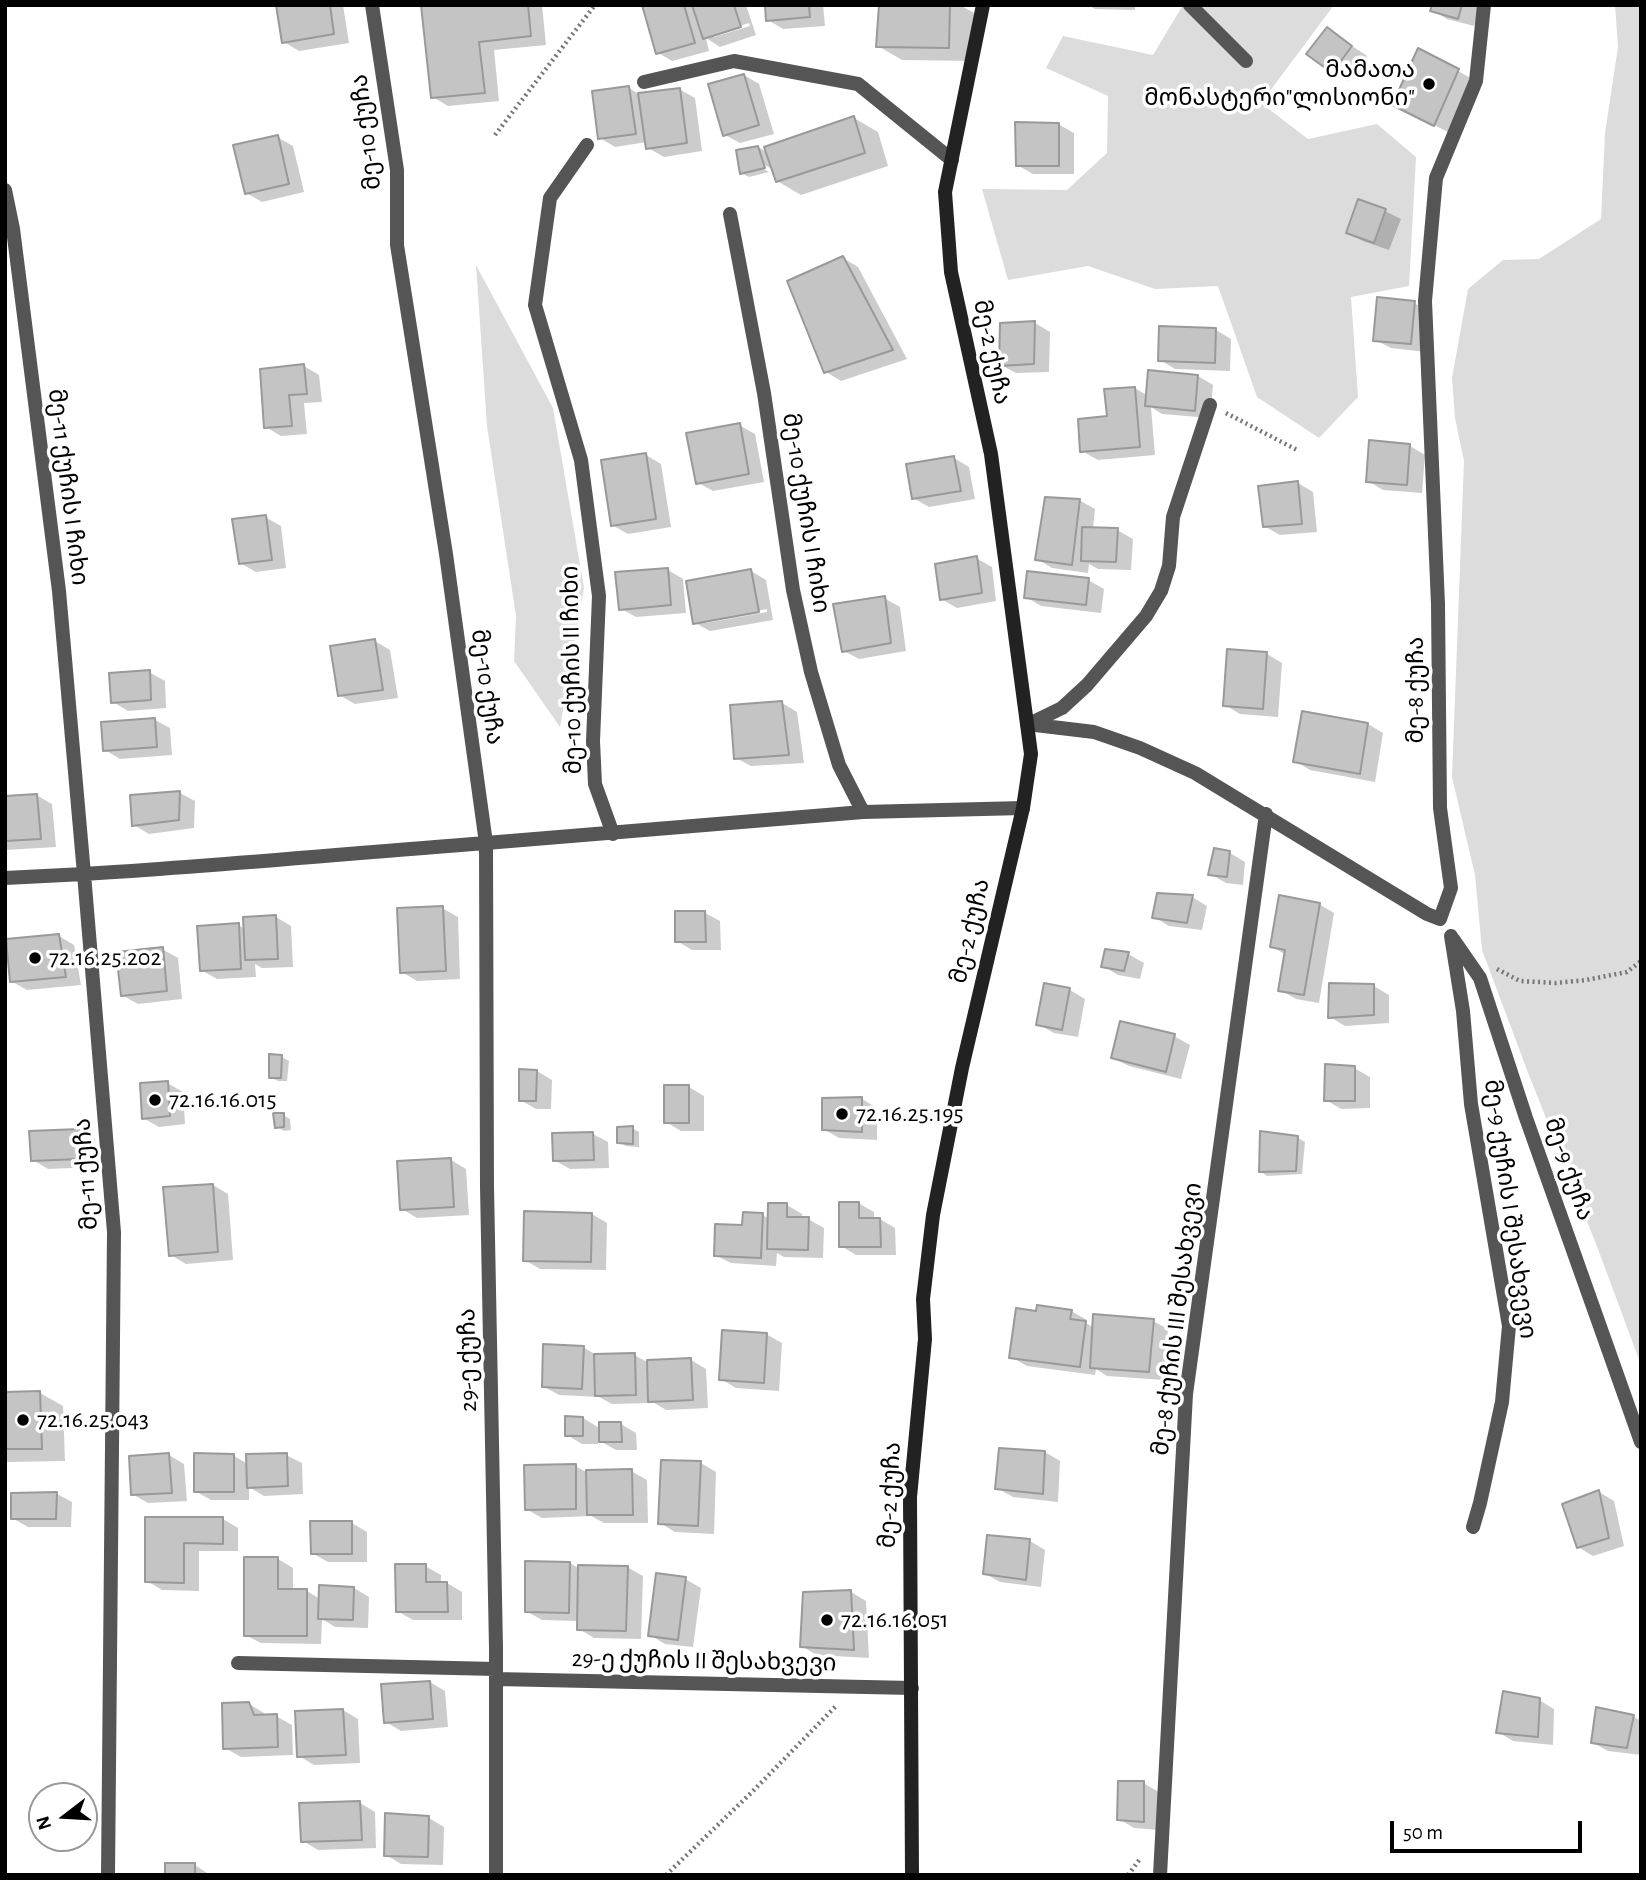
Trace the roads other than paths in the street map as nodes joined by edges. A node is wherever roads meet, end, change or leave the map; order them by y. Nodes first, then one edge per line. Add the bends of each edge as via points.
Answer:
1 (372, 5) edge
2 (983, 5) edge
3 (1189, 5) edge
4 (1484, 5) edge
5 (1246, 61) dead end
6 (644, 82) dead end
7 (587, 145) dead end
8 (952, 160) junction
9 (5, 190) edge
10 (730, 214) dead end
11 (1210, 405) road end
12 (1027, 724) junction
13 (1023, 808) junction
14 (863, 811) junction
15 (1266, 814) junction
16 (613, 834) junction
17 (486, 844) junction
18 (84, 874) junction
19 (5, 878) edge
20 (1440, 919) junction
21 (1451, 936) junction
22 (1641, 1441) edge
23 (1473, 1527) dead end
24 (238, 1663) dead end
25 (496, 1674) junction
26 (912, 1688) junction
27 (108, 1875) edge
28 (496, 1875) edge
29 (912, 1875) edge
30 (1160, 1875) edge

1 - 17 street, მე-10 ქუჩა via 397,170 397,245
2 - 8 main road, მე-2 ქუჩა
3 - 5 street
4 - 20 street, მე-8 ქუჩა via 1476,81 1436,178 1425,301 1438,604 1440,808 1451,888
6 - 8 street via 734,61 858,84
7 - 16 street, მე-10 ქუჩის II ჩიხი via 550,198 535,305 582,460 599,596 595,784
8 - 12 main road, მე-2 ქუჩა via 945,192 951,272 992,454
9 - 18 street, მე-11 ქუჩის I ჩიხი via 59,591
10 - 14 street, მე-10 ქუჩის I ჩიხი via 811,672 839,765
11 - 12 street via 1173,517 1169,566 1161,591 1146,616 1087,685 1062,708
12 - 13 main road, მე-2 ქუჩა via 1031,754
12 - 15 street via 1094,732 1140,748
13 - 14 street
13 - 26 main road, მე-2 ქუჩა via 933,1215 910,1497
14 - 16 street
15 - 20 street
15 - 30 street, მე-8 ქუჩის III შესახვევი via 1186,1394
16 - 17 street
17 - 18 street
17 - 25 street, 29-ე ქუჩა
18 - 19 street
18 - 27 street, მე-11 ქუჩა via 114,1232
20 - 21 street, მე-9 ქუჩა
21 - 22 street, მე-9 ქუჩა via 1480,978
21 - 23 street, მე-9 ქუჩის I შესახვევი via 1471,1104 1509,1326 1502,1402
24 - 25 street, 29-ე ქუჩის II შესახვევი
25 - 26 street, 29-ე ქუჩის II შესახვევი
25 - 28 street, 29-ე ქუჩა
26 - 29 main road, მე-2 ქუჩა

